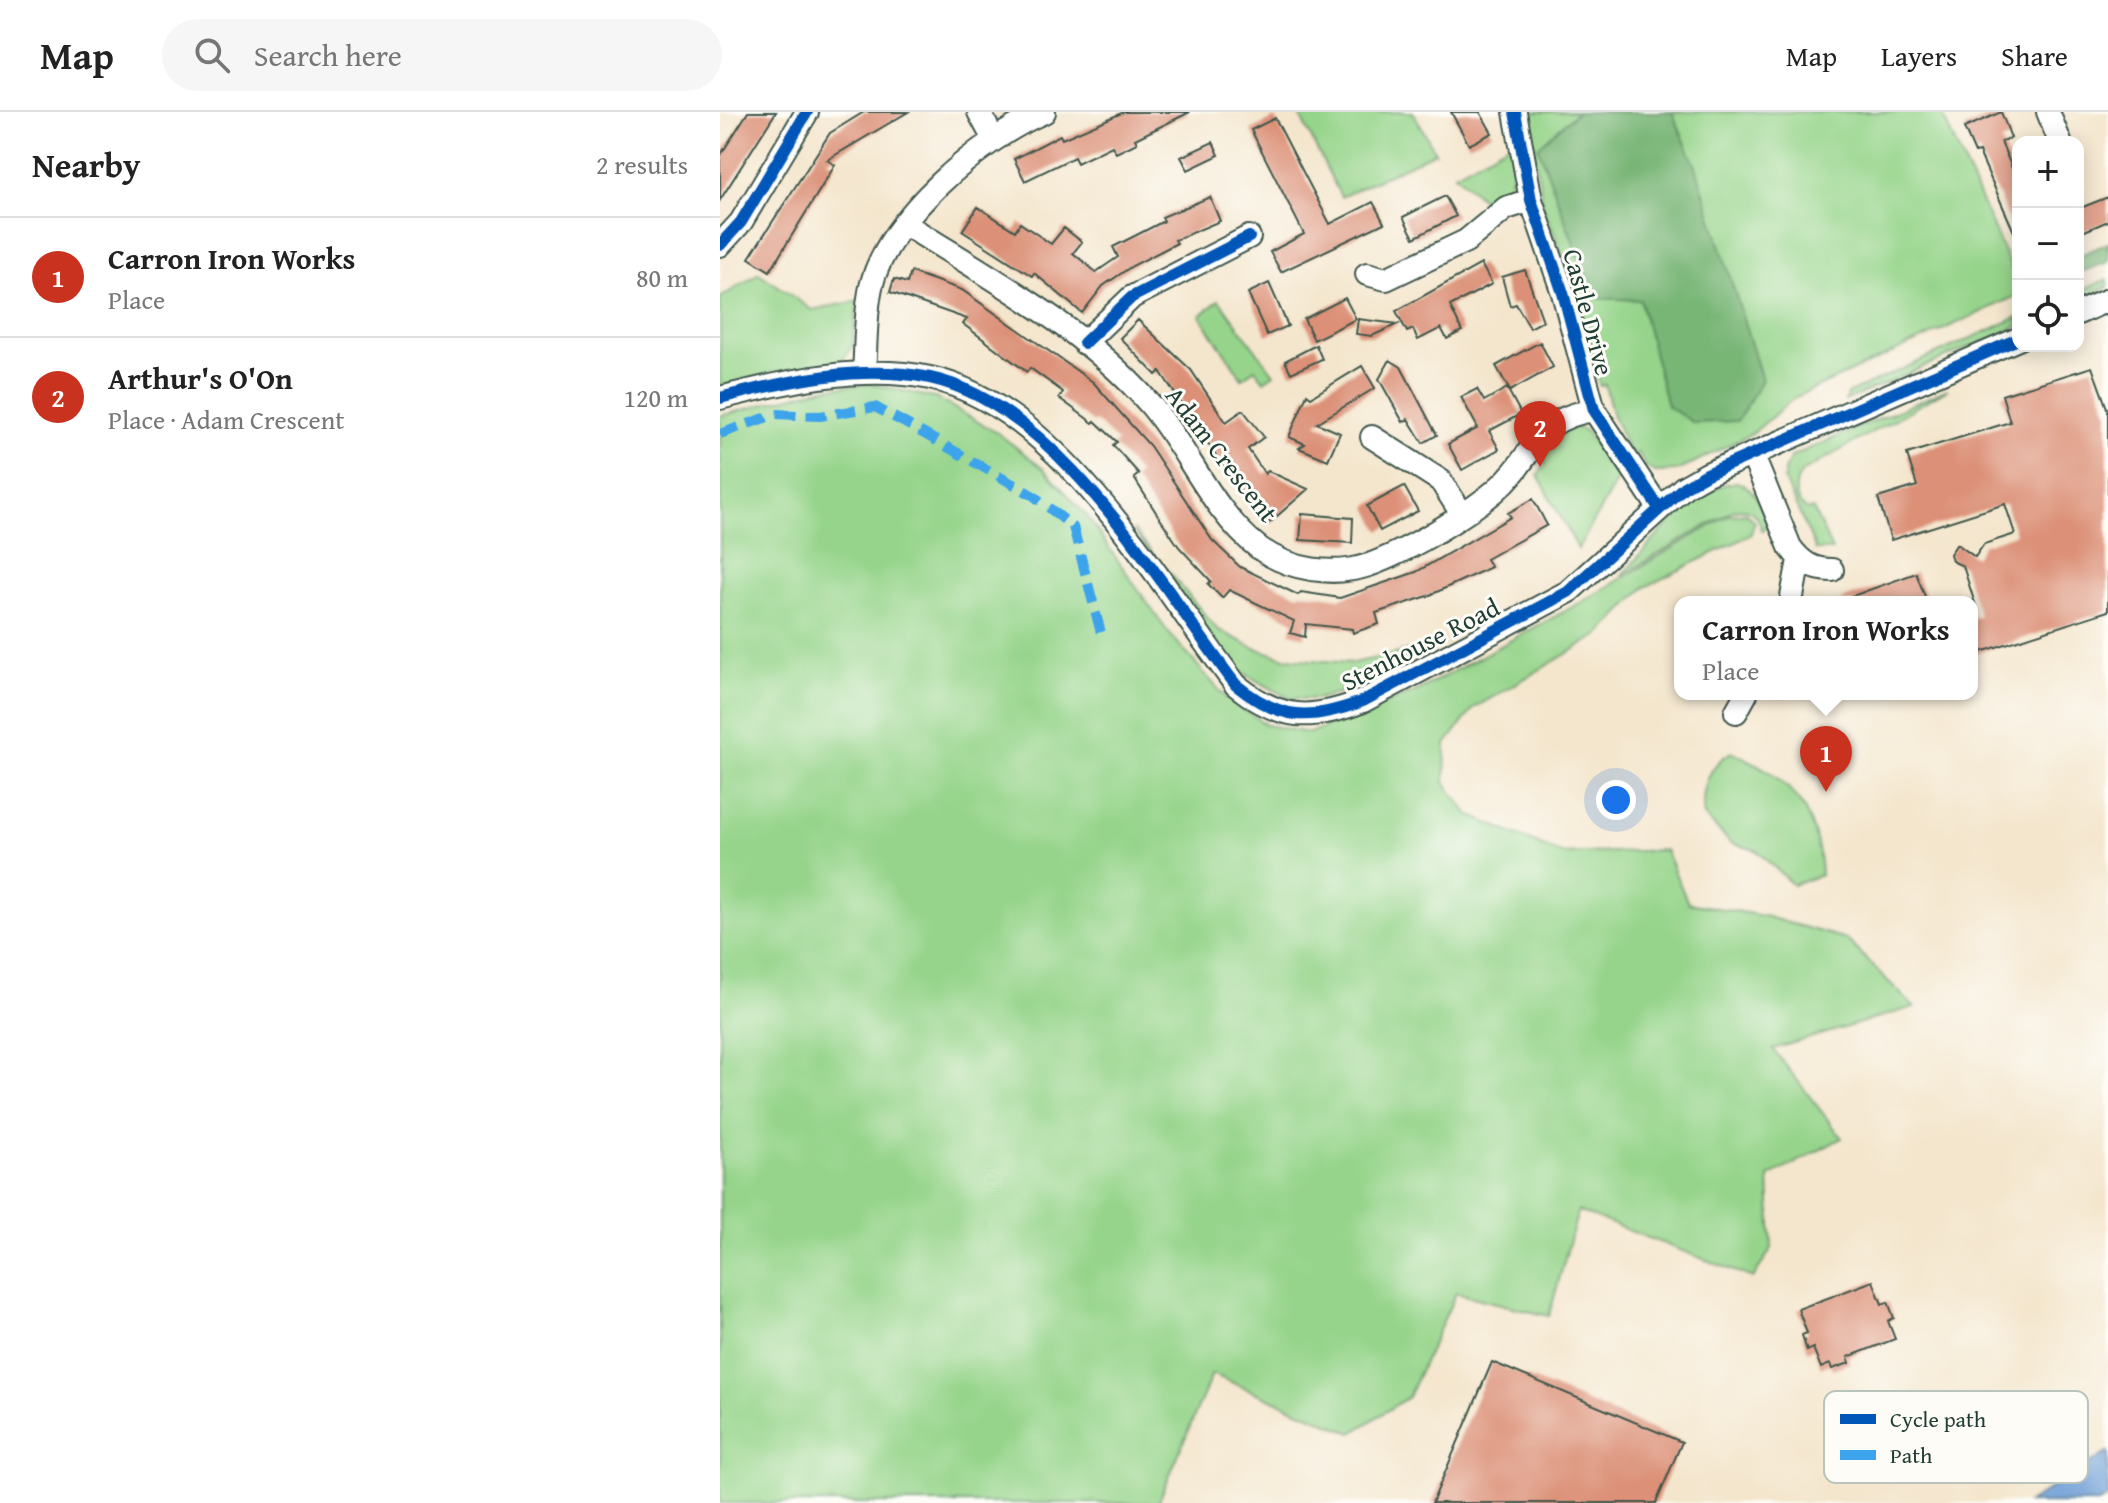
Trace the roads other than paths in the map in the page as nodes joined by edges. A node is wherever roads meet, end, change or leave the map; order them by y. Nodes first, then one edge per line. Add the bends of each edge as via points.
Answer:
1 (807, 112) edge
2 (979, 112) edge
3 (1044, 112) edge
4 (1515, 112) edge
5 (2048, 112) edge
6 (2058, 136) edge
7 (993, 138) junction
8 (1531, 200) junction
9 (905, 224) junction
10 (1249, 237) dead end
11 (720, 245) edge
12 (1367, 274) dead end
13 (2108, 300) edge
14 (2084, 310) edge
15 (2012, 342) edge
16 (1084, 343) junction
17 (864, 373) junction
18 (720, 398) edge
19 (1594, 410) junction
20 (1372, 437) dead end
21 (1752, 454) junction
22 (1659, 508) junction
23 (1462, 514) junction
24 (1799, 560) junction
25 (1832, 570) dead end
26 (1792, 596) edge

1 - 11 street via 741,222
2 - 7 street
3 - 7 street
4 - 8 street, Castle Drive
5 - 6 street
7 - 9 street
8 - 12 street via 1506,208 1466,241 1386,279
8 - 19 street, Castle Drive
9 - 16 street, Adam Crescent
9 - 17 street via 871,287
10 - 16 street via 1132,297
13 - 14 street
15 - 21 street, Stenhouse Road
16 - 23 street, Adam Crescent via 1151,405 1245,536 1282,562 1324,570 1370,564
17 - 18 street, Stenhouse Road
17 - 22 street, Stenhouse Road via 904,374 956,386 1032,432 1100,498 1236,685 1259,704 1304,716 1331,714 1363,701 1568,592
19 - 22 street, Castle Drive
19 - 23 street, Adam Crescent via 1557,419 1499,488
20 - 23 street via 1441,481
21 - 22 street, Stenhouse Road via 1684,487
21 - 24 street
24 - 25 street
24 - 26 street

